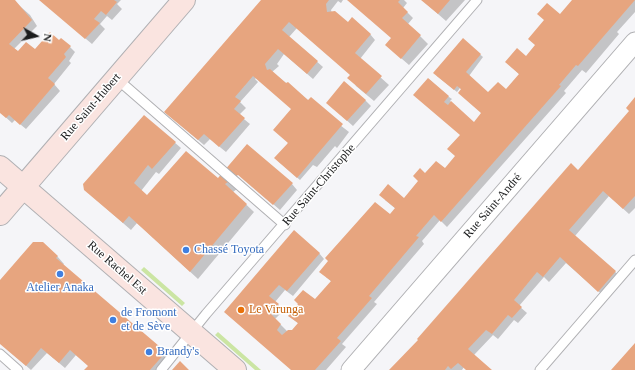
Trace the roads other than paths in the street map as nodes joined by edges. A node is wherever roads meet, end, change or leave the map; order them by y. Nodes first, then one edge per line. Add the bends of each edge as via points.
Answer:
1 (184, 0) edge
2 (477, 0) edge
3 (635, 42) edge
4 (116, 78) junction
5 (0, 167) edge
6 (24, 187) junction
7 (0, 214) edge
8 (285, 225) junction
9 (635, 260) edge
10 (192, 333) junction
11 (0, 354) edge
12 (18, 370) edge
13 (162, 370) edge
14 (235, 370) edge
15 (351, 370) edge
16 (540, 370) edge

1 - 4 main road, Rue Saint-Hubert
2 - 8 lane, Rue Saint-Christophe
3 - 15 street, Rue Saint-André
4 - 6 main road, Rue Saint-Hubert
4 - 8 lane
5 - 6 main road, Rue Rachel Est
6 - 7 main road, Rue Saint-Hubert
6 - 10 main road, Rue Rachel Est
8 - 10 lane, Rue Saint-Christophe
9 - 16 lane
10 - 13 lane, Rue Saint-Christophe
10 - 14 main road, Rue Rachel Est
11 - 12 lane

